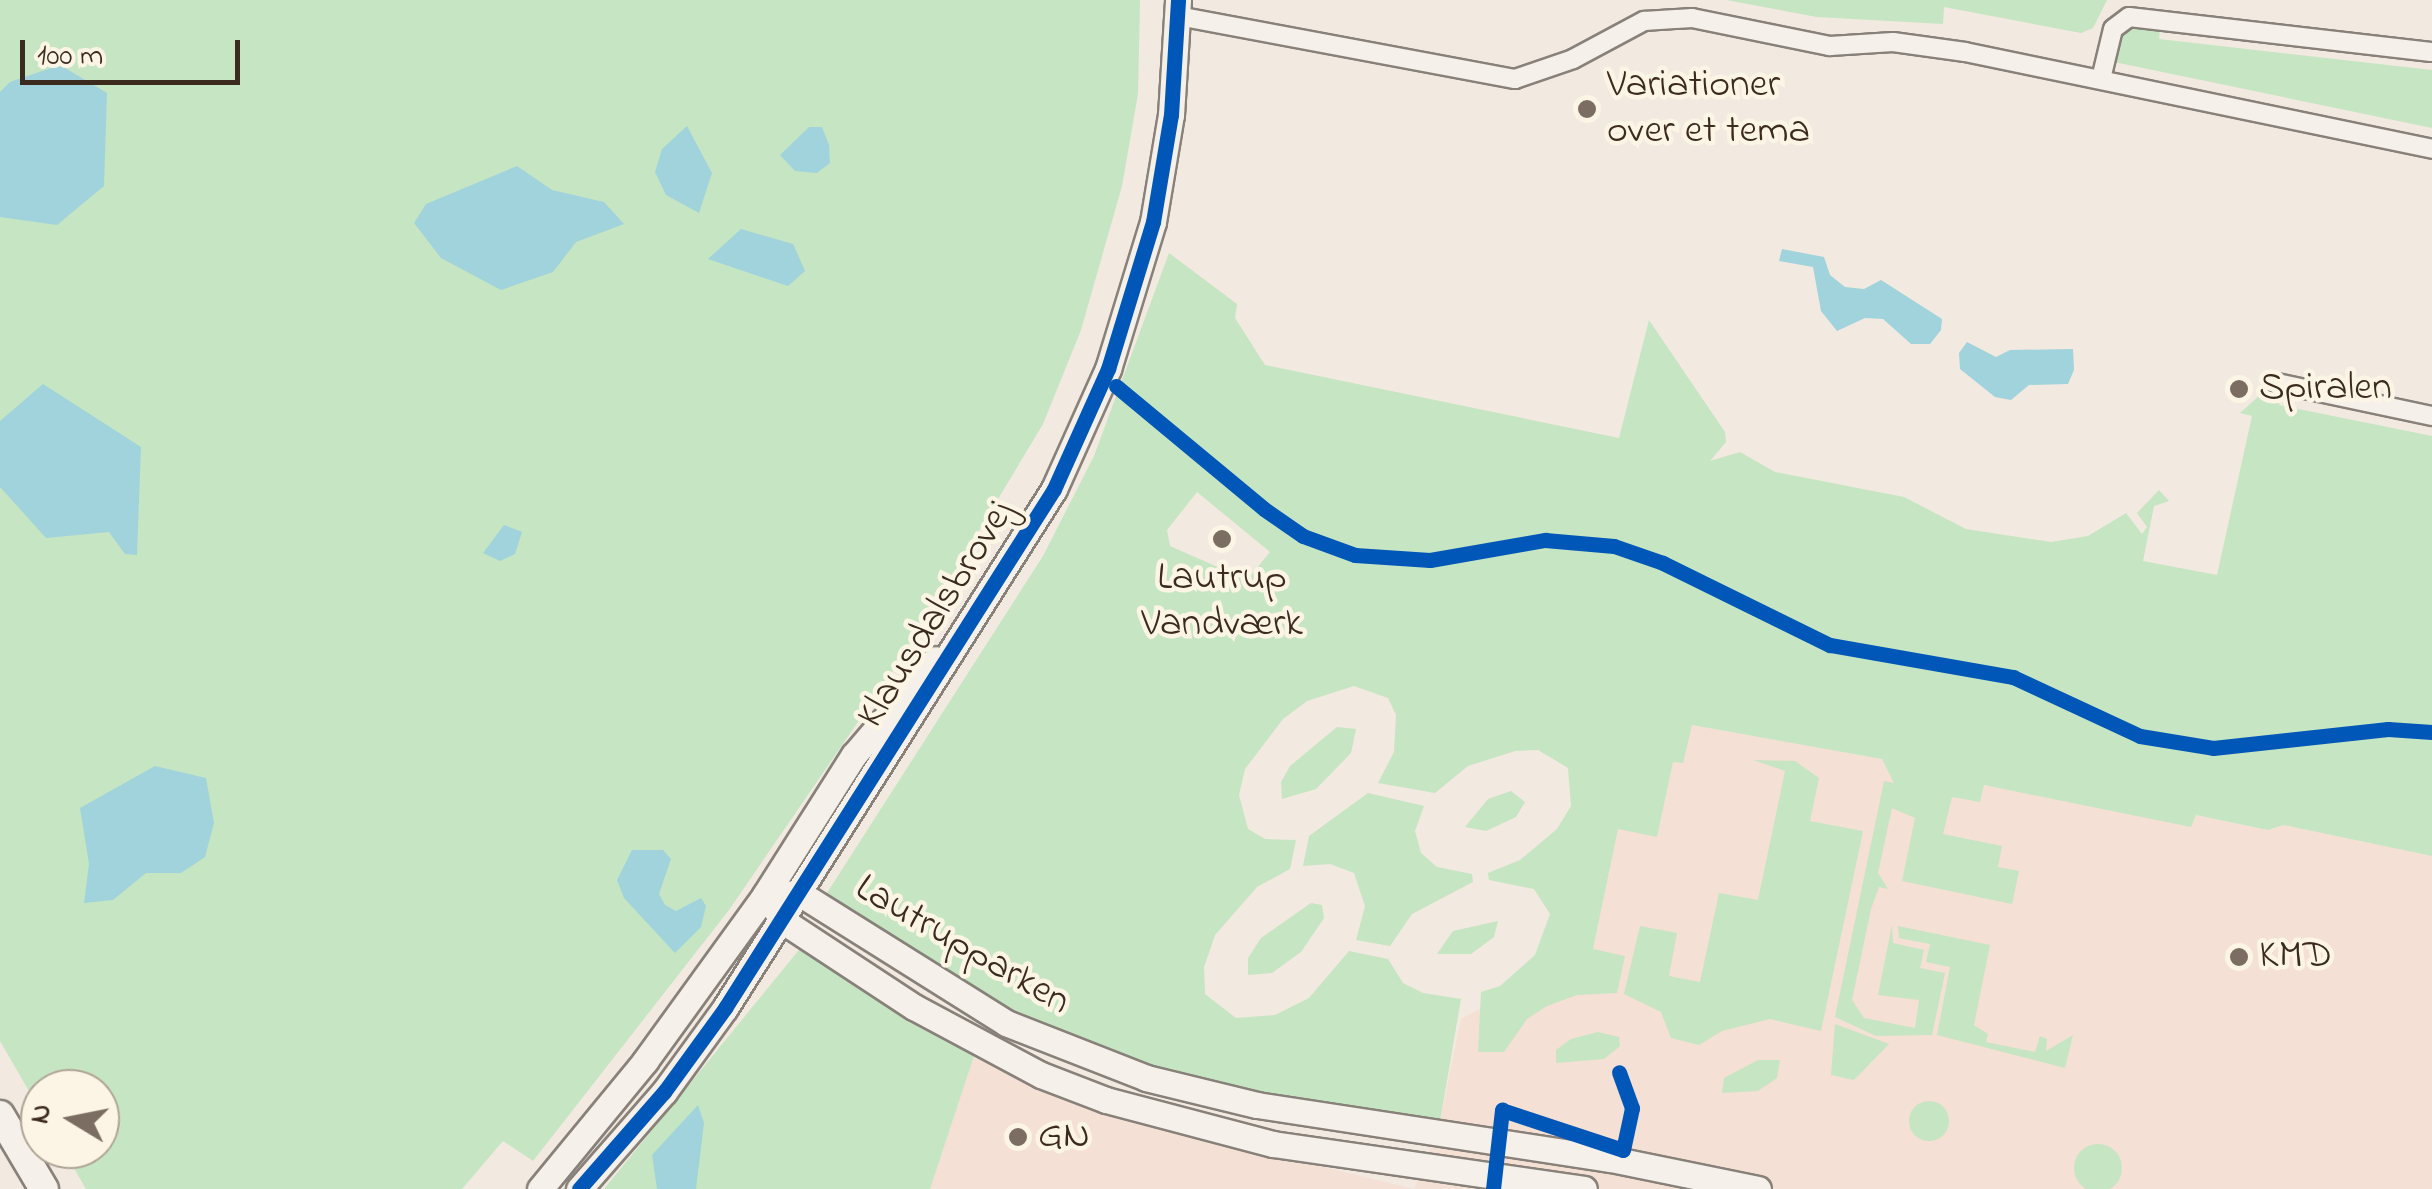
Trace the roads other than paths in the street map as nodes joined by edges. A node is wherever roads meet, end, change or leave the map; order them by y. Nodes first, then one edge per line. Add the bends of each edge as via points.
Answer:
1 (1178, 8) edge
2 (2431, 52) edge
3 (2100, 79) junction
4 (2432, 149) edge
5 (2272, 382) dead end
6 (2432, 416) edge
7 (984, 608) junction
8 (799, 894) junction
9 (765, 895) junction
10 (783, 921) junction
11 (0, 1115) edge
12 (1453, 1137) junction
13 (1445, 1180) edge
14 (44, 1189) edge
15 (540, 1189) edge
16 (579, 1189) edge
17 (1584, 1189) edge
18 (1758, 1189) edge

1 - 3 street, Klausdalsbrovej via 1515,78 1668,17 1830,46 1893,42
1 - 7 street, Klausdalsbrovej via 1163,174 1122,330 1085,427
2 - 3 street via 2129,17 2113,29
3 - 4 street, Klausdalsbrovej
5 - 6 street
7 - 8 street, Klausdalsbrovej
7 - 9 street, Klausdalsbrovej via 886,713
8 - 9 street, Lautrupparken
8 - 10 street, Klausdalsbrovej
8 - 12 street, Lautrupparken via 962,999 1070,1053 1257,1106
9 - 10 street, Lautrupparken
9 - 15 street, Klausdalsbrovej via 645,1061
10 - 13 street, Lautrupparken via 914,1008 1041,1076 1164,1118
10 - 16 street, Klausdalsbrovej via 664,1092
11 - 14 main road
12 - 13 street
12 - 18 street, Lautrupparken
13 - 17 street, Lautrupparken

